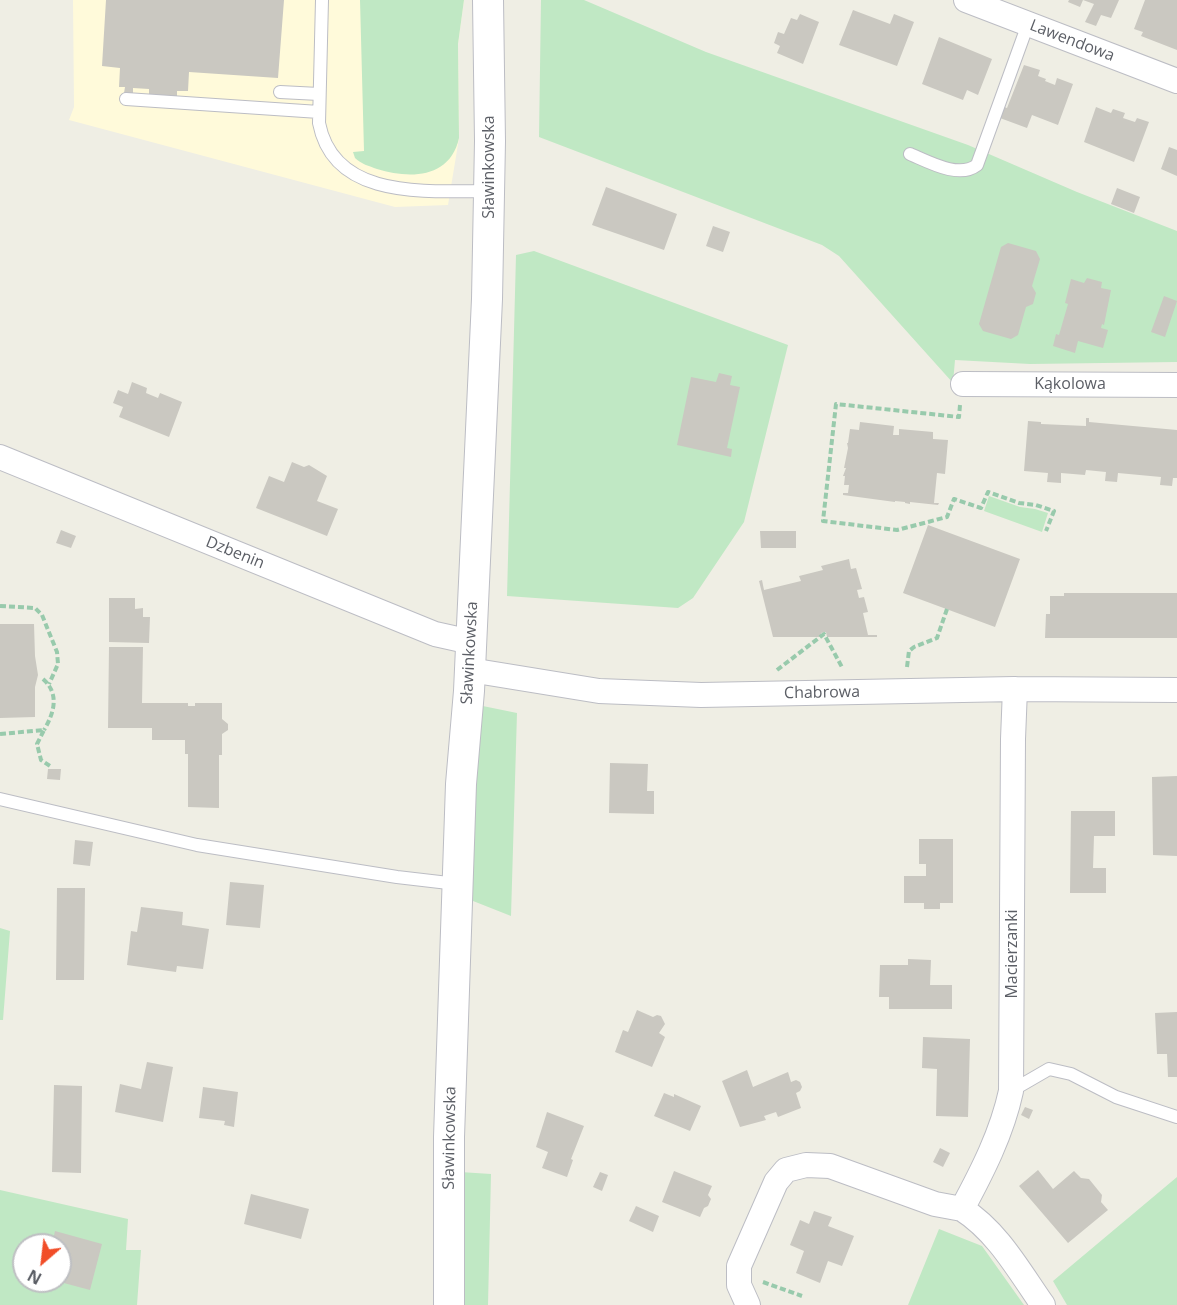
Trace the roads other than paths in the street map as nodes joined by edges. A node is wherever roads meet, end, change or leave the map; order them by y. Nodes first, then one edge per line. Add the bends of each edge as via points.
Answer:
1 (322, 0) edge
2 (488, 0) edge
3 (966, 0) edge
4 (1028, 24) junction
5 (1177, 81) edge
6 (280, 92) dead end
7 (319, 94) junction
8 (126, 99) dead end
9 (319, 112) junction
10 (910, 154) dead end
11 (489, 191) junction
12 (963, 384) road end
13 (1177, 385) edge
14 (0, 457) edge
15 (470, 656) junction
16 (1015, 689) junction
17 (1177, 690) edge
18 (0, 799) edge
19 (457, 884) junction
20 (1011, 1091) junction
21 (1177, 1117) edge
22 (963, 1209) junction
23 (449, 1305) edge
24 (748, 1305) edge
25 (1043, 1305) edge

1 - 7 lane
2 - 11 street, Sławinkowska
3 - 4 street, Lawendowa
4 - 5 street, Lawendowa
4 - 10 lane via 977,165 970,170 952,170
6 - 7 lane
7 - 9 lane
8 - 9 lane
9 - 11 lane via 321,133 328,147 361,178 388,188
11 - 15 street, Sławinkowska
12 - 13 street, Kąkolowa
14 - 15 street, Dzbenin via 435,634
15 - 16 street, Chabrowa via 591,690 647,694
15 - 19 street, Sławinkowska
16 - 17 street, Chabrowa
16 - 20 street, Macierzanki
18 - 19 lane via 197,845
19 - 23 street, Sławinkowska via 449,1137
20 - 21 lane via 1049,1069 1071,1074 1116,1096
20 - 22 street, Macierzanki via 997,1136
22 - 24 street via 934,1204 830,1166 806,1165 786,1170 776,1182 739,1266 739,1285
22 - 25 street via 994,1235

